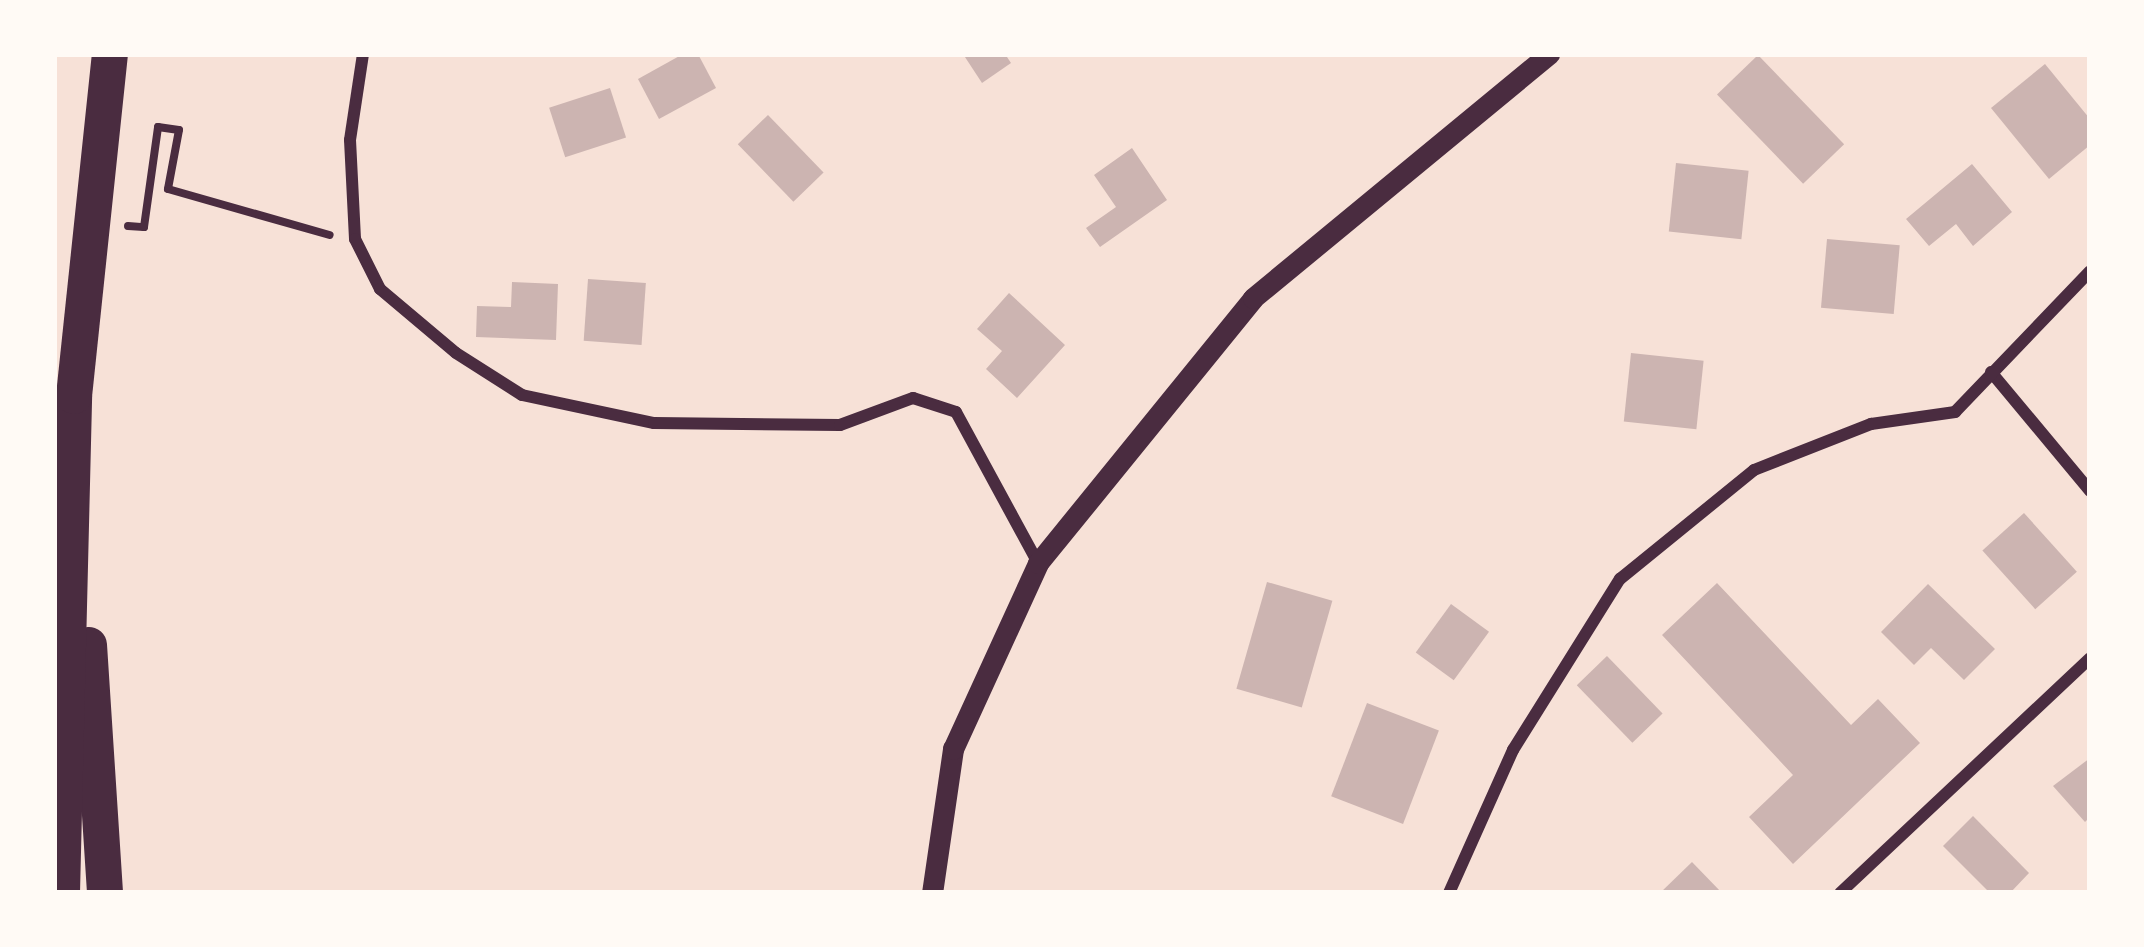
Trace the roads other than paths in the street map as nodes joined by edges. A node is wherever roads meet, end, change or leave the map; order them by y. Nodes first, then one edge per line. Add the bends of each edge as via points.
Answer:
1 (110, 54) edge
2 (363, 54) edge
3 (1549, 54) edge
4 (2090, 271) edge
5 (1991, 372) junction
6 (74, 396) junction
7 (2090, 491) edge
8 (1038, 563) junction
9 (2090, 658) edge
10 (62, 893) edge
11 (105, 893) edge
12 (932, 893) edge
13 (1449, 893) edge
14 (1840, 893) edge

1 - 6 highway
2 - 8 street via 350,140 356,238 380,289 522,394 750,431 840,425 913,398 956,412
3 - 8 street via 1253,298
4 - 5 street
5 - 7 street
5 - 13 street via 1955,412 1871,424 1754,470 1619,579 1513,750
6 - 10 highway
6 - 11 highway
8 - 12 street via 953,749
9 - 14 street

